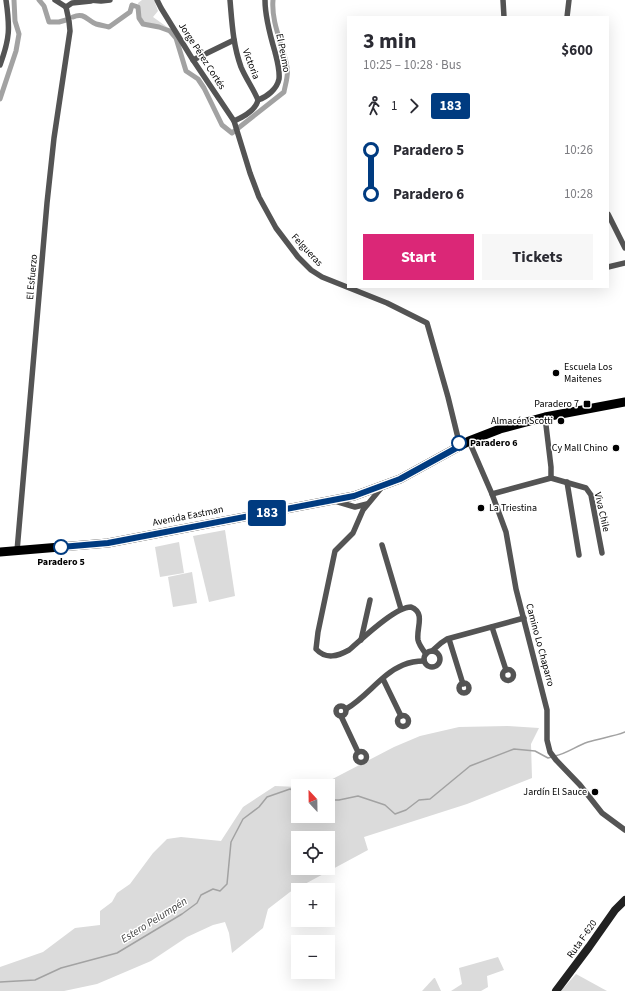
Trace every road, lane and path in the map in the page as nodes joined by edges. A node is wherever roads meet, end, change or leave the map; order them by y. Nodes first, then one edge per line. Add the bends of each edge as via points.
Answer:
1 (6, 0) edge
2 (55, 0) edge
3 (110, 0) edge
4 (157, 0) edge
5 (230, 0) edge
6 (265, 0) edge
7 (503, 0) edge
8 (569, 0) edge
9 (90, 1) edge
10 (66, 7) junction
11 (504, 16) edge
12 (568, 16) edge
13 (234, 40) junction
14 (193, 60) junction
15 (0, 65) edge
16 (258, 100) junction
17 (235, 122) junction
18 (609, 216) edge
19 (625, 248) edge
20 (625, 263) edge
21 (609, 267) edge
22 (347, 287) edge
23 (350, 288) edge
24 (625, 402) edge
25 (545, 417) junction
26 (469, 441) junction
27 (460, 446) junction
28 (551, 478) junction
29 (567, 482) junction
30 (383, 486) junction
31 (492, 494) junction
32 (333, 500) junction
33 (369, 503) junction
34 (350, 506) junction
35 (359, 519) junction
36 (382, 545) dead end
37 (17, 551) junction
38 (0, 552) edge
39 (602, 553) dead end
40 (579, 555) dead end
41 (370, 600) dead end
42 (402, 609) junction
43 (524, 618) junction
44 (492, 627) junction
45 (449, 639) junction
46 (361, 640) junction
47 (432, 651) junction
48 (426, 654) junction
49 (424, 661) junction
50 (506, 670) dead end
51 (383, 679) junction
52 (462, 684) dead end
53 (401, 716) dead end
54 (358, 752) dead end
55 (625, 830) edge
56 (625, 900) edge
57 (556, 991) edge

1 - 15 street via 9,34
2 - 10 street
3 - 9 street
4 - 14 street, Jorge Pérez Cortés
5 - 13 street, Victoria
6 - 16 street, El Peumo via 279,80 276,88
7 - 11 street
8 - 12 street
9 - 10 street via 72,3
10 - 37 street, El Esfuerzo via 70,31 48,196
13 - 14 street
13 - 16 street, Victoria via 238,59
14 - 17 street, Jorge Pérez Cortés
16 - 17 street via 256,106
17 - 22 street, Felgueras via 250,173 264,208 283,238 306,265 322,277
18 - 19 street
20 - 21 street
23 - 27 street, Felgueras via 427,323
24 - 25 main road, Avenida Eastman
25 - 26 main road, Avenida Eastman via 507,426
25 - 28 street
26 - 27 main road, Avenida Eastman
26 - 31 street, Camino Lo Chaparro
27 - 30 main road, Avenida Eastman
28 - 29 street, Viva Chile
28 - 31 street, Viva Chile
29 - 39 street, Viva Chile via 589,491
29 - 40 street
30 - 32 main road, Avenida Eastman
30 - 33 street
31 - 43 street, Camino Lo Chaparro via 506,532 515,585
32 - 34 street
32 - 37 main road, Avenida Eastman via 108,543
33 - 34 street via 359,507
33 - 35 street
34 - 35 street
35 - 46 street via 353,533 335,551 316,649 326,655 337,656
36 - 42 street
37 - 38 main road, Avenida Eastman
41 - 46 street
42 - 46 street
42 - 48 street via 411,607 419,613 418,640
43 - 44 street
43 - 55 street, Camino Lo Chaparro via 547,710 547,740 550,752 602,813
44 - 45 street
44 - 50 street
45 - 47 street
45 - 52 street
47 - 48 street
47 - 49 street via 439,657 438,664 432,667
48 - 49 street
49 - 51 street via 402,665
51 - 53 street
51 - 54 street via 346,709 338,707 337,713 341,716
56 - 57 street, Ruta F-620

